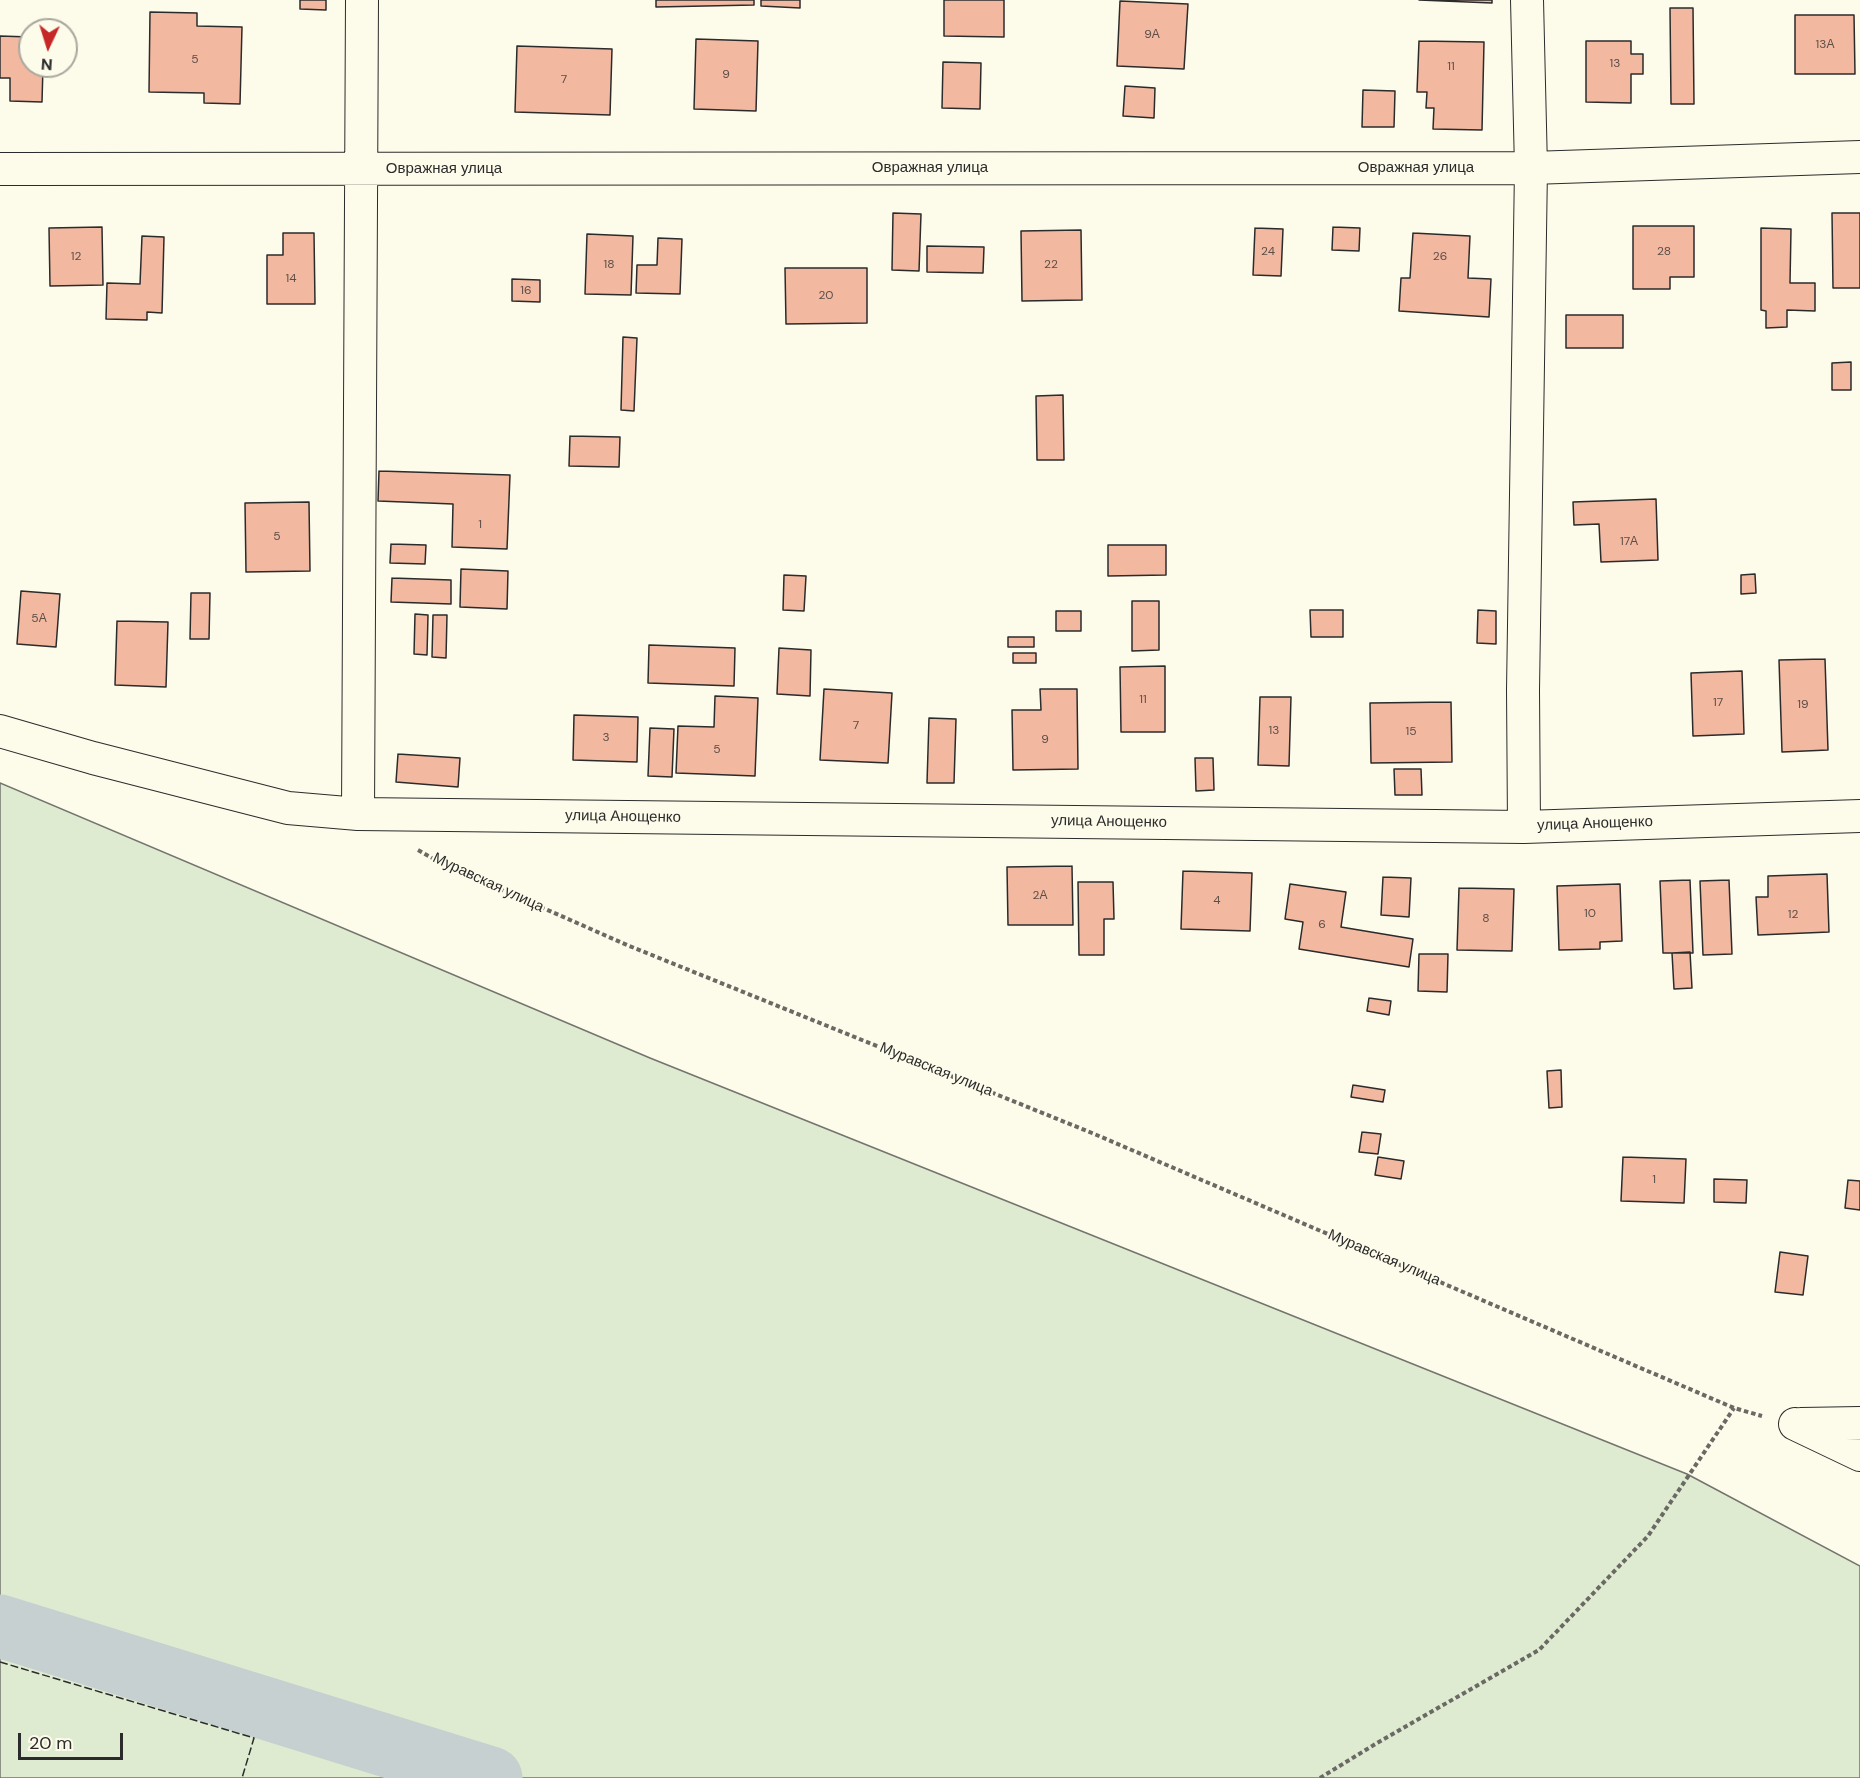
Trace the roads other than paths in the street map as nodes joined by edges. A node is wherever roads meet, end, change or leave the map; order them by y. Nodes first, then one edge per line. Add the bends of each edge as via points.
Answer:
1 (362, 0) edge
2 (1527, 0) edge
3 (1860, 157) edge
4 (1531, 168) junction
5 (0, 169) edge
6 (361, 169) junction
7 (0, 731) edge
8 (358, 814) junction
9 (1860, 816) edge
10 (1524, 827) junction
11 (1860, 1423) edge
12 (1860, 1455) edge

1 - 6 street
2 - 4 street
3 - 4 street, Овражная улица
4 - 6 street, Овражная улица
4 - 10 street
5 - 6 street, Овражная улица
6 - 8 street
7 - 8 street via 288,808
8 - 10 street, улица Анощенко
9 - 10 street, улица Анощенко
11 - 12 street via 1795,1424

